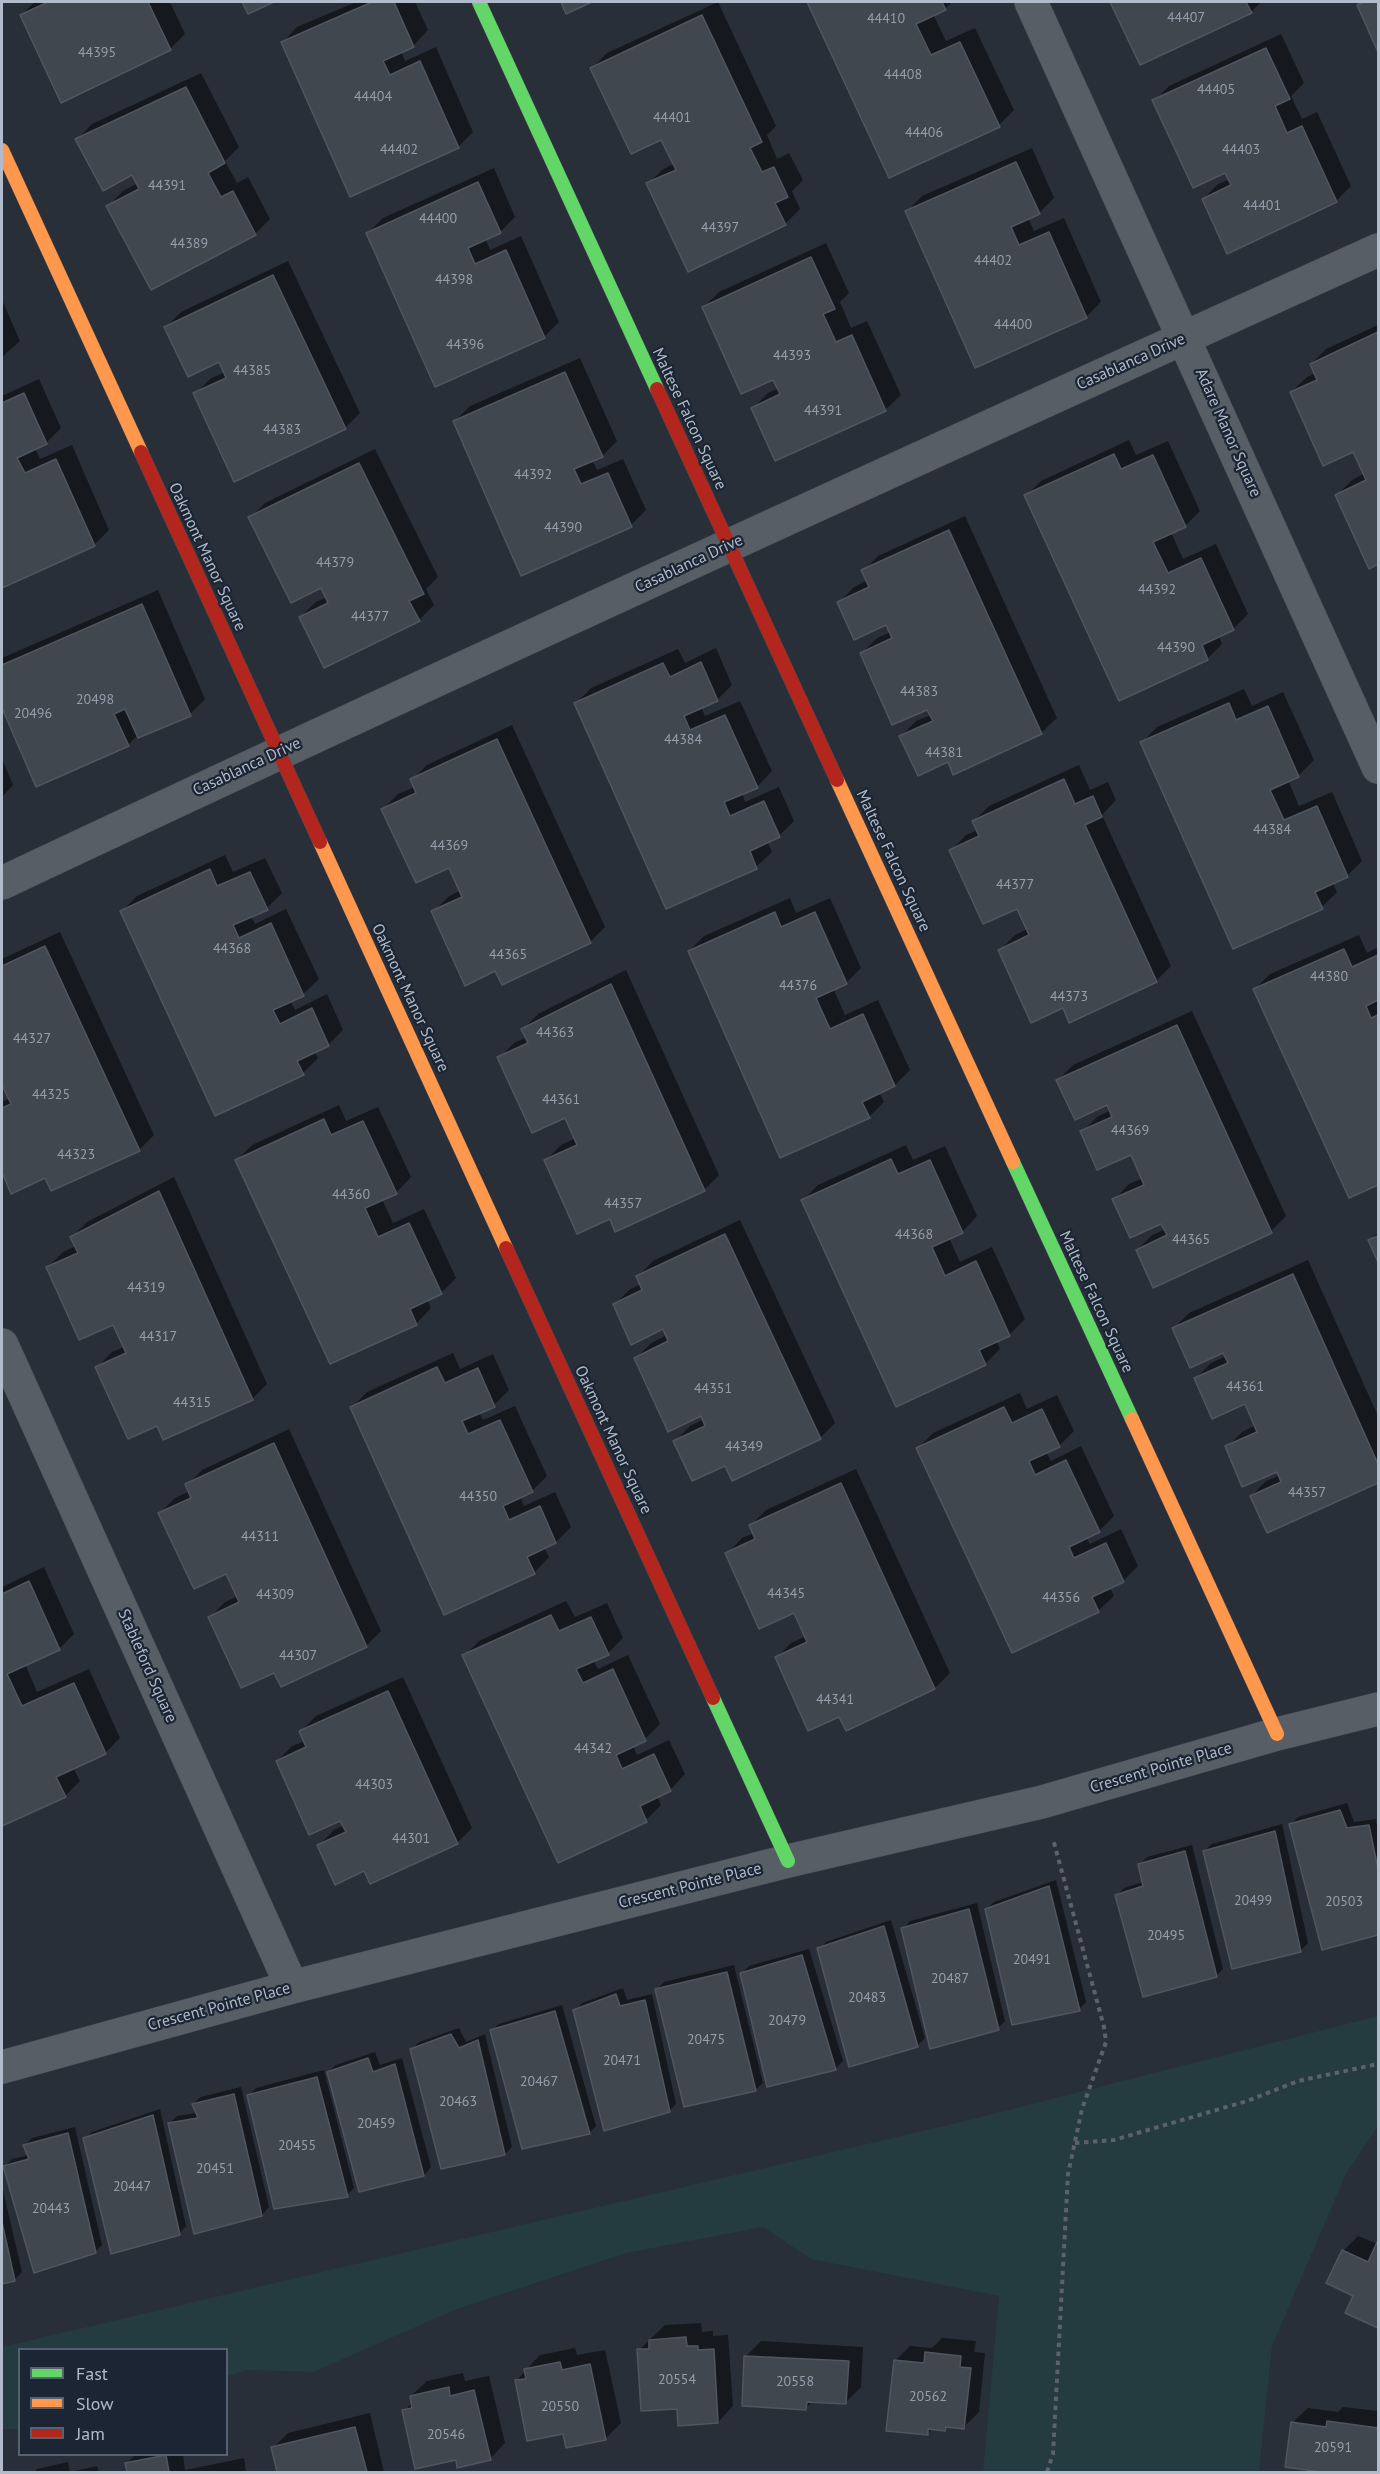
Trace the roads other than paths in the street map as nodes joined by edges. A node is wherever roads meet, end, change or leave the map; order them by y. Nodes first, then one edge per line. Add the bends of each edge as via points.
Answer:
1 (479, 2) edge
2 (1031, 2) edge
3 (2, 150) edge
4 (1378, 250) edge
5 (1184, 338) junction
6 (729, 545) junction
7 (279, 753) junction
8 (1378, 767) edge
9 (2, 883) edge
10 (2, 1345) edge
11 (1378, 1709) edge
12 (1277, 1734) junction
13 (788, 1861) junction
14 (292, 1987) junction
15 (2, 2067) edge

1 - 6 street, Maltese Falcon Square
2 - 5 street, Adare Manor Square
3 - 7 street, Oakmont Manor Square
4 - 5 street, Casablanca Drive
5 - 6 street, Casablanca Drive
5 - 8 street, Adare Manor Square
6 - 7 street, Casablanca Drive
6 - 12 street, Maltese Falcon Square
7 - 9 street, Casablanca Drive
7 - 13 street, Oakmont Manor Square
10 - 14 street, Stableford Square
11 - 12 street, Crescent Pointe Place
12 - 13 street, Crescent Pointe Place via 1042,1802
13 - 14 street, Crescent Pointe Place
14 - 15 street, Crescent Pointe Place

